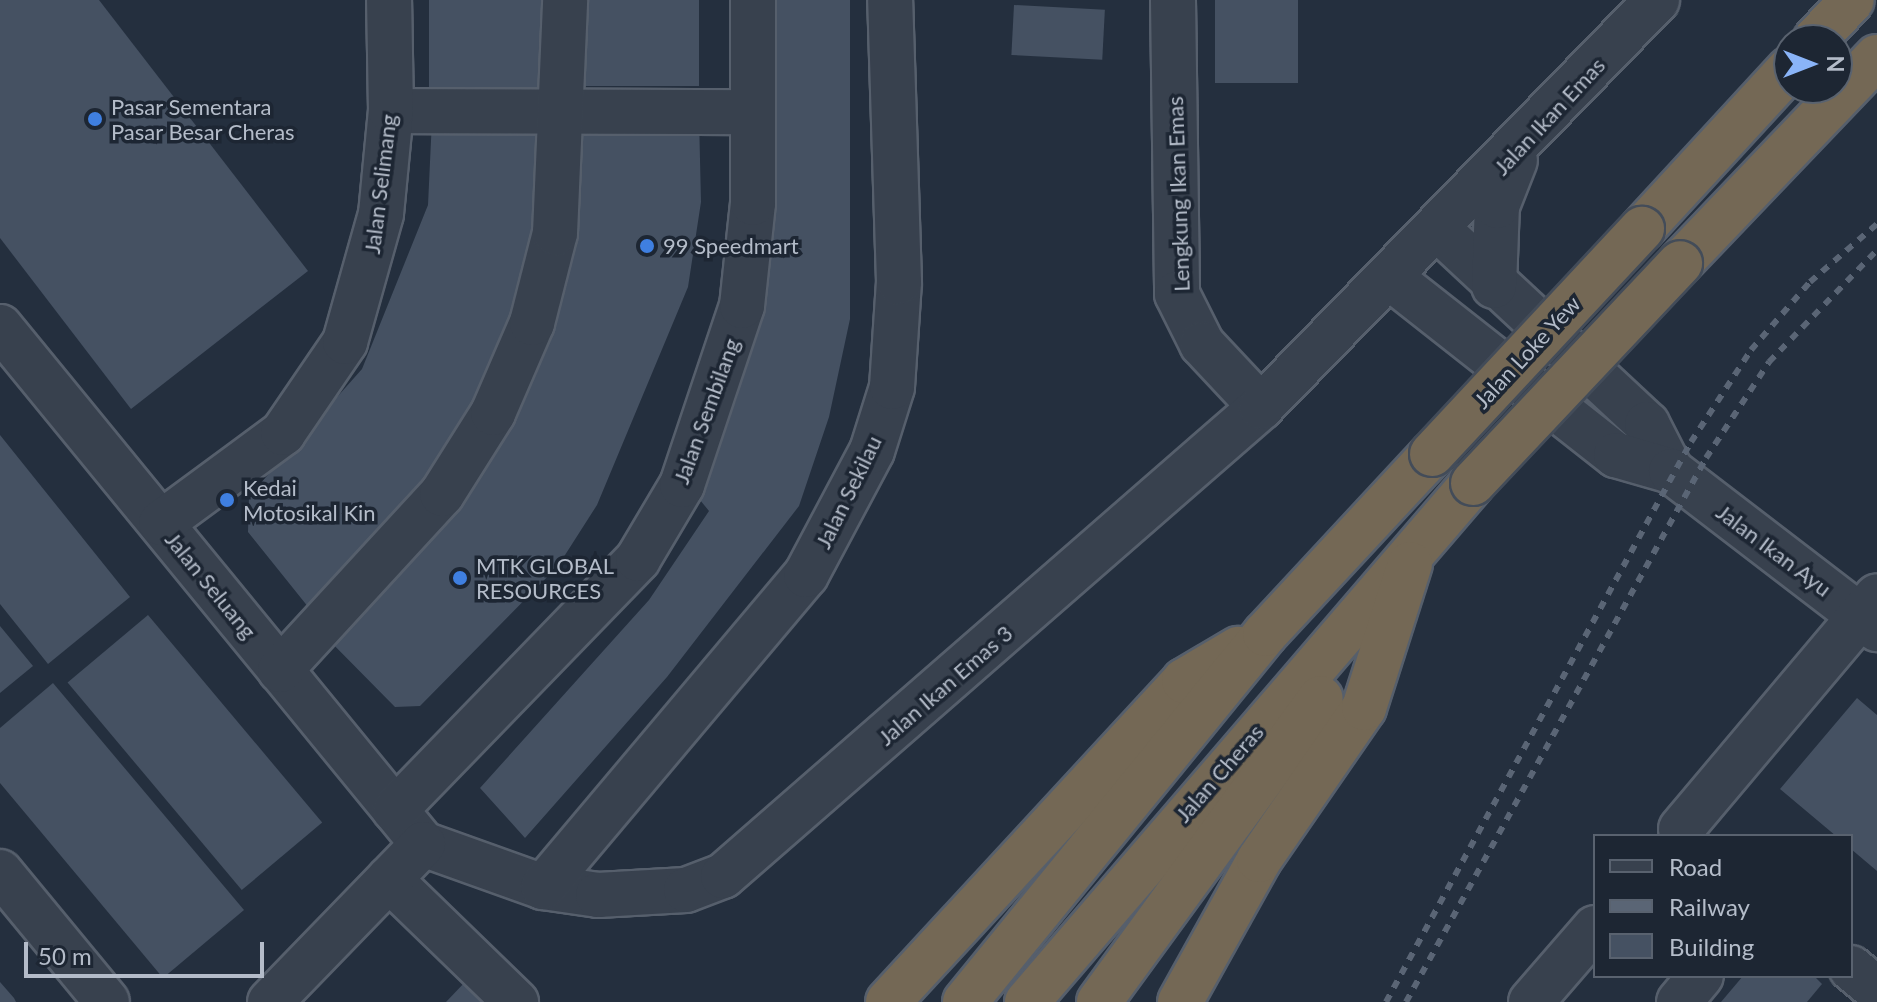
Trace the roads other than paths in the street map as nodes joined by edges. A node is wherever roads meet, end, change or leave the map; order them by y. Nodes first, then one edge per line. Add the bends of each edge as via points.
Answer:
1 (389, 0) edge
2 (565, 0) edge
3 (753, 0) edge
4 (890, 0) edge
5 (1173, 0) edge
6 (1657, 0) edge
7 (1852, 0) edge
8 (1830, 24) edge
9 (1877, 57) edge
10 (1773, 86) edge
11 (391, 111) junction
12 (566, 112) junction
13 (753, 112) junction
14 (1521, 147) junction
15 (1440, 231) junction
16 (1392, 279) junction
17 (1494, 286) junction
18 (0, 327) edge
19 (1454, 329) junction
20 (1332, 341) junction
21 (1261, 407) junction
22 (1671, 471) junction
23 (161, 523) junction
24 (1415, 547) junction
25 (1872, 614) edge
26 (1265, 634) junction
27 (280, 670) junction
28 (395, 810) junction
29 (1682, 834) edge
30 (423, 844) junction
31 (0, 872) edge
32 (389, 879) junction
33 (543, 887) junction
34 (1593, 930) edge
35 (1853, 970) edge
36 (1699, 978) edge
37 (1877, 990) edge
38 (107, 1002) edge
39 (270, 1002) edge
40 (516, 1002) edge
41 (888, 1002) edge
42 (965, 1002) edge
43 (1027, 1002) edge
44 (1099, 1002) edge
45 (1180, 1002) edge
46 (1531, 1002) edge
47 (1679, 1002) edge

1 - 11 street, Jalan Selimang
2 - 12 street
3 - 13 street, Jalan Sembilang
4 - 33 street, Jalan Sekilau via 899,282 892,387 872,451 806,575
5 - 21 street, Lengkung Ikan Emas via 1177,294 1202,344
6 - 14 street, Jalan Ikan Emas
7 - 8 highway
9 - 24 highway, bridge
10 - 26 highway, Jalan Loke Yew, bridge
11 - 12 street
11 - 23 street, Jalan Selimang via 381,214 364,293 339,354 283,433
12 - 13 street
12 - 27 street via 555,233 532,323 493,413 442,494
13 - 28 street, Jalan Sembilang via 742,306 682,485 638,559
14 - 15 street, Jalan Ikan Emas
14 - 17 street via 1497,206
15 - 16 street, Jalan Ikan Emas
15 - 17 street, Jalan Ikan Ayu
16 - 19 street, Jalan Ikan Ayu
16 - 20 street, Jalan Ikan Emas 3
17 - 22 street, Jalan Ikan Ayu via 1647,424
18 - 23 street, Jalan Seluang
19 - 20 street via 1408,321
19 - 22 street, Jalan Ikan Ayu via 1616,455
20 - 21 street, Jalan Ikan Emas 3
21 - 33 street, Jalan Ikan Emas 3 via 723,876 651,894
22 - 25 street, Jalan Ikan Ayu
23 - 27 street, Jalan Seluang
24 - 43 highway, Jalan Cheras
24 - 44 highway via 1329,687
24 - 45 highway via 1364,708 1259,860
25 - 29 street
26 - 41 highway via 1184,681
26 - 42 highway
27 - 28 street, Jalan Seluang
28 - 30 street, Jalan Seluang
30 - 32 street
30 - 33 street, Jalan Ikan Emas 3
31 - 38 street
32 - 39 street
32 - 40 street
34 - 46 street
35 - 37 street
36 - 47 street

